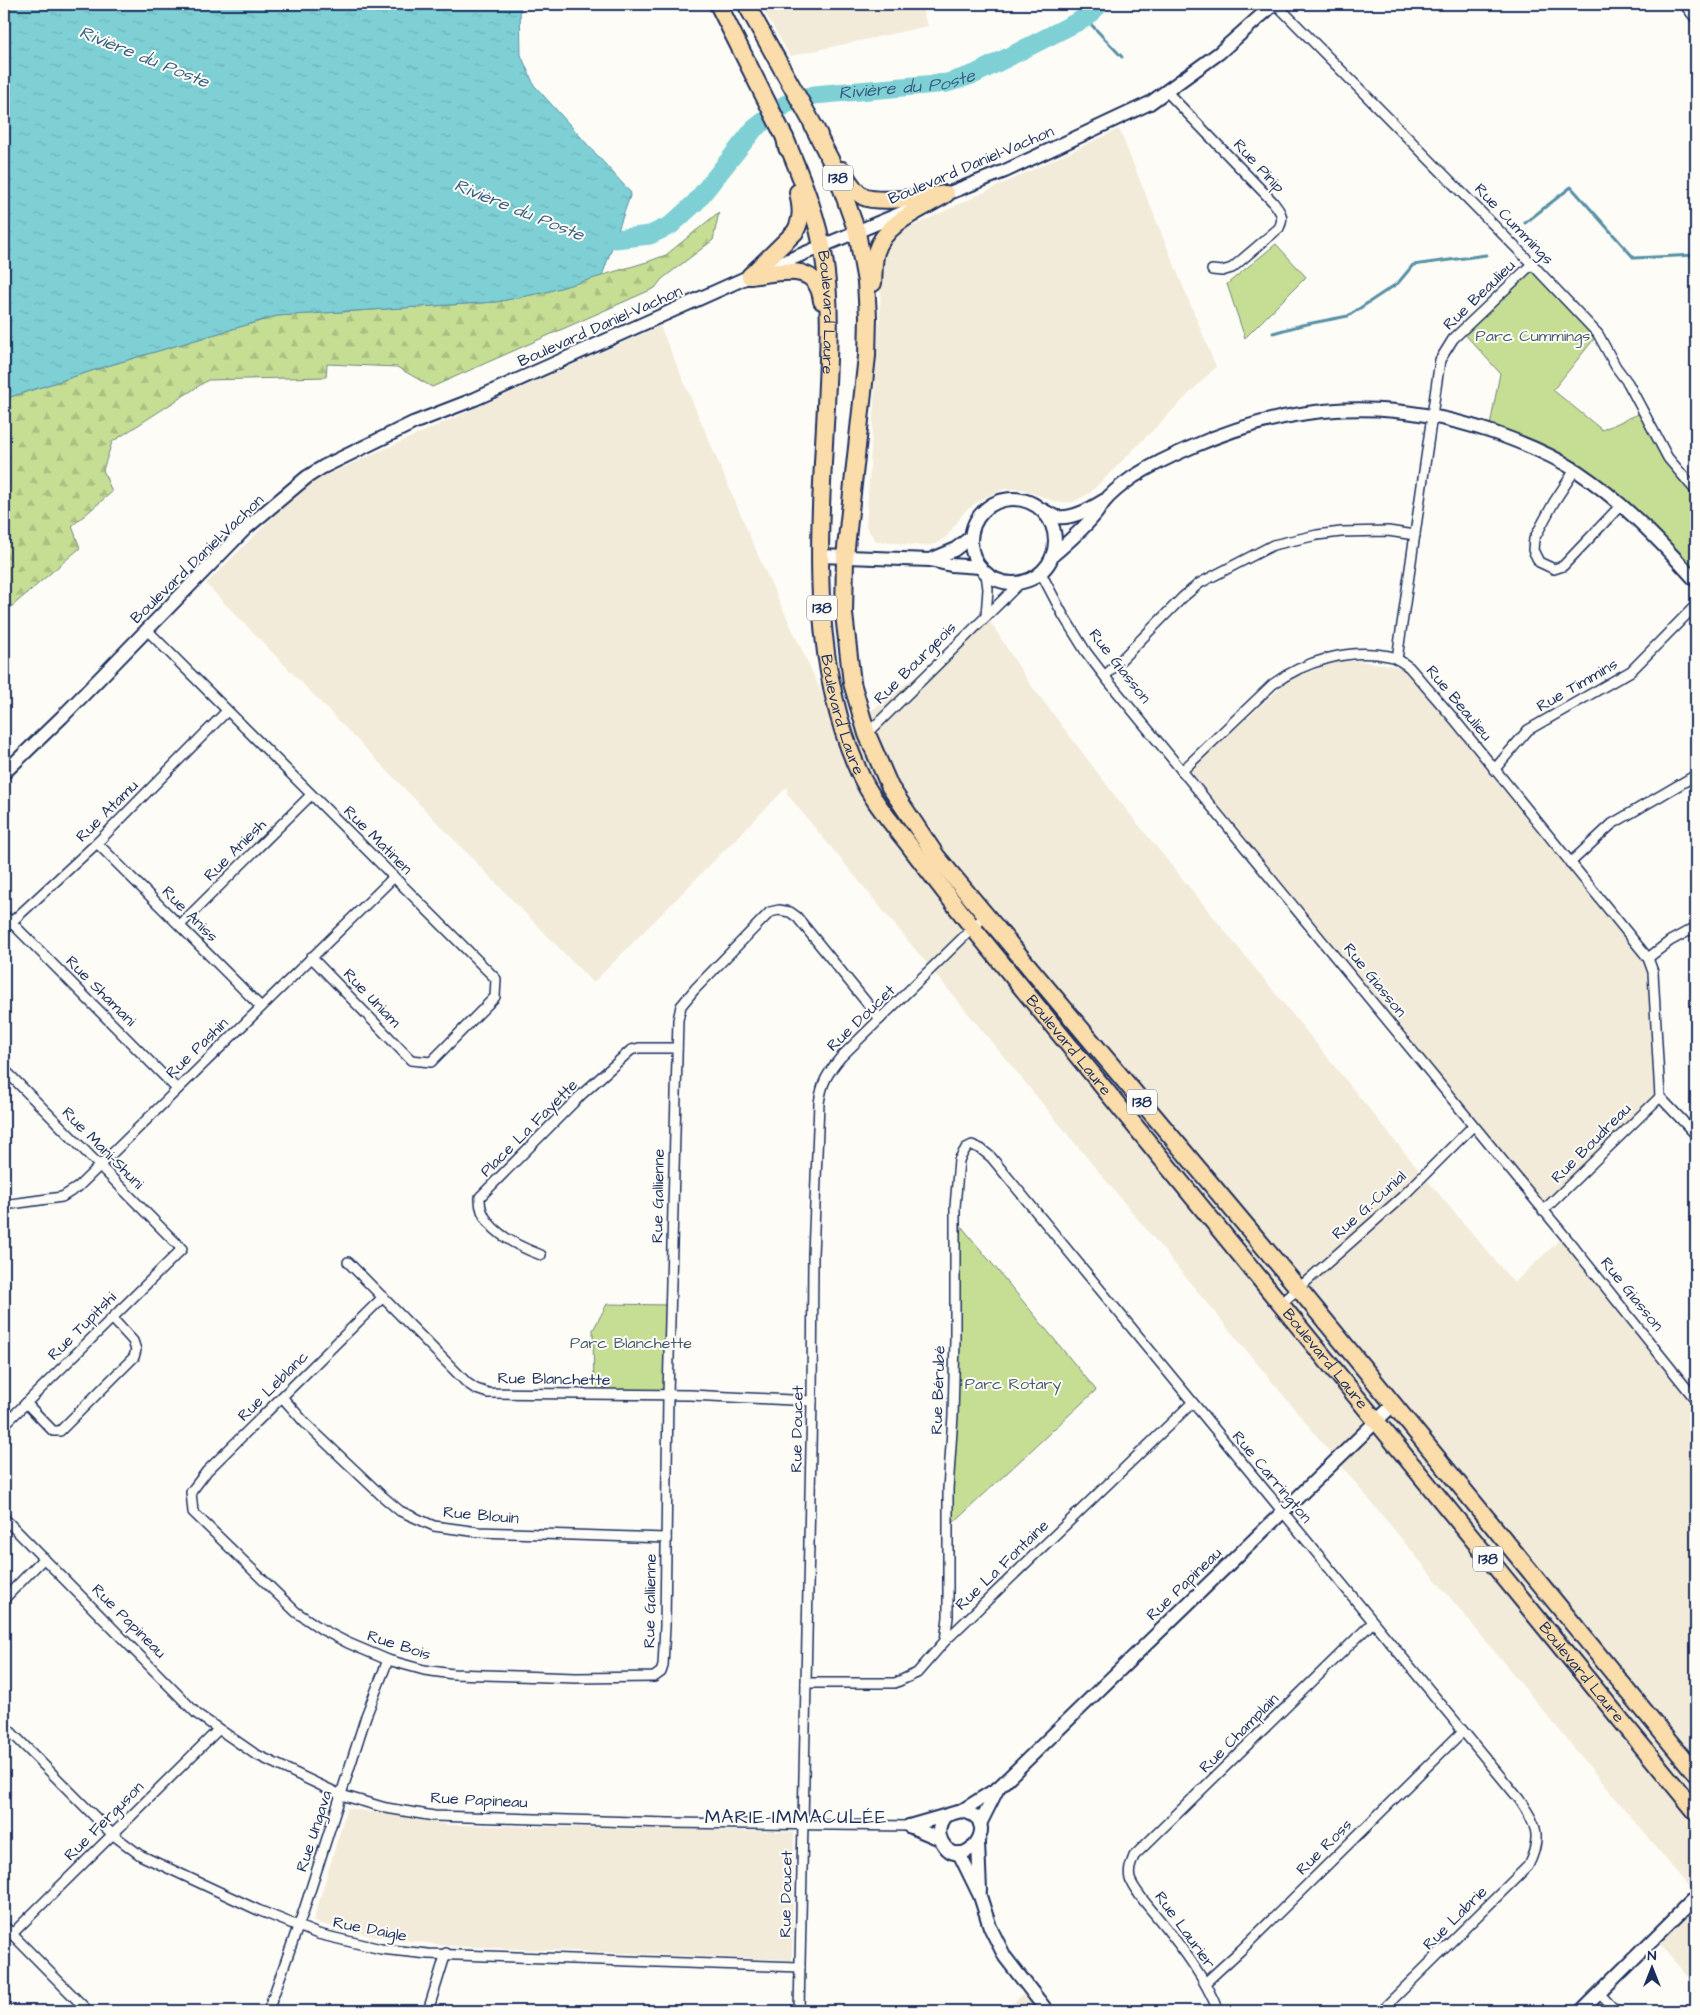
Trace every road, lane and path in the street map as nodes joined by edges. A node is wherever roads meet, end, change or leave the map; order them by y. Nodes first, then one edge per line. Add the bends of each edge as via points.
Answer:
1 (718, 4) edge
2 (746, 4) edge
3 (1275, 4) edge
4 (1684, 4) edge
5 (1696, 18) edge
6 (1167, 92) junction
7 (813, 126) junction
8 (785, 138) junction
9 (946, 194) junction
10 (857, 232) junction
11 (822, 246) junction
12 (1532, 264) junction
13 (1212, 270) dead end
14 (750, 276) junction
15 (868, 317) junction
16 (829, 347) junction
17 (1432, 415) junction
18 (1575, 470) junction
19 (1696, 491) edge
20 (1105, 500) junction
21 (1622, 504) junction
22 (1040, 509) junction
23 (1415, 535) junction
24 (971, 537) junction
25 (820, 556) junction
26 (1052, 556) junction
27 (845, 557) junction
28 (930, 560) junction
29 (983, 571) junction
30 (1041, 573) junction
31 (1696, 581) edge
32 (1020, 583) junction
33 (1696, 605) edge
34 (986, 616) junction
35 (147, 630) junction
36 (1397, 659) junction
37 (1105, 676) junction
38 (227, 711) junction
39 (867, 734) junction
40 (1494, 770) junction
41 (1182, 771) junction
42 (4, 772) edge
43 (1696, 775) edge
44 (311, 795) junction
45 (97, 843) junction
46 (1570, 863) junction
47 (394, 877) junction
48 (986, 914) junction
49 (7, 918) edge
50 (180, 925) junction
51 (1696, 927) edge
52 (974, 928) junction
53 (4, 929) edge
54 (312, 958) junction
55 (1648, 958) junction
56 (261, 1007) junction
57 (880, 1019) junction
58 (677, 1048) junction
59 (411, 1060) joint
60 (4, 1069) edge
61 (177, 1089) junction
62 (1660, 1097) junction
63 (1473, 1126) junction
64 (1696, 1135) edge
65 (972, 1145) joint
66 (99, 1165) junction
67 (4, 1205) edge
68 (1543, 1212) junction
69 (182, 1249) joint
70 (541, 1255) dead end
71 (348, 1262) dead end
72 (1298, 1289) junction
73 (383, 1297) junction
74 (1282, 1303) junction
75 (112, 1318) junction
76 (668, 1395) junction
77 (282, 1397) junction
78 (1696, 1400) edge
79 (812, 1401) junction
80 (26, 1403) junction
81 (1192, 1403) junction
82 (1394, 1404) junction
83 (1375, 1422) junction
84 (4, 1425) edge
85 (191, 1499) joint
86 (1282, 1512) junction
87 (4, 1518) edge
88 (666, 1538) junction
89 (44, 1558) junction
90 (4, 1599) edge
91 (1373, 1622) junction
92 (946, 1641) junction
93 (388, 1660) junction
94 (658, 1675) joint
95 (806, 1683) junction
96 (4, 1725) edge
97 (218, 1730) junction
98 (1463, 1731) junction
99 (1696, 1774) edge
100 (998, 1788) junction
101 (341, 1795) junction
102 (960, 1810) junction
103 (1696, 1812) edge
104 (945, 1816) junction
105 (803, 1824) junction
106 (980, 1824) junction
107 (909, 1826) junction
108 (112, 1834) junction
109 (1535, 1837) joint
110 (940, 1839) junction
111 (978, 1843) junction
112 (959, 1853) junction
113 (1130, 1867) joint
114 (980, 1896) junction
115 (1696, 1897) edge
116 (298, 1925) junction
117 (4, 1926) edge
118 (12, 1934) junction
119 (446, 1954) junction
120 (800, 1967) junction
121 (1205, 1983) junction
122 (1599, 1994) junction
123 (88, 2011) edge
124 (268, 2011) edge
125 (428, 2011) edge
126 (799, 2011) edge
127 (1047, 2011) edge
128 (1218, 2011) edge
129 (1381, 2011) edge
130 (1581, 2011) edge
131 (1616, 2011) edge

1 - 8 highway, 138
2 - 7 highway, 138
3 - 6 street, Boulevard Daniel-Vachon via 1219,53
3 - 12 street, Rue Cummings
4 - 5 street
6 - 9 street, Boulevard Daniel-Vachon via 1014,167
6 - 13 street, Rue Pinip via 1282,215 1279,228 1232,268
7 - 9 highway via 852,186 866,198 880,200
7 - 10 highway, Boulevard Laure / 138 via 834,167
8 - 11 highway, Boulevard Laure / 138 via 804,184
8 - 14 highway via 800,199 800,224
9 - 10 street, Boulevard Daniel-Vachon
9 - 15 highway via 890,228 883,236 875,254
10 - 11 street, Boulevard Daniel-Vachon
10 - 15 highway, Boulevard Laure / 138 via 866,282
11 - 14 street, Boulevard Daniel-Vachon
11 - 16 highway, Boulevard Laure / 138 via 828,294
12 - 17 street, Rue Beaulieu via 1445,350 1438,368
12 - 19 street, Rue Cummings via 1598,334 1668,458
14 - 16 highway via 794,271 802,272 815,281 822,296
14 - 35 street, Boulevard Daniel-Vachon via 413,423 323,467 245,529
15 - 27 highway, Boulevard Laure / 138 via 866,365
16 - 25 highway, Boulevard Laure / 138
17 - 18 street via 1514,440
17 - 20 street via 1386,409 1333,410 1257,423 1162,461 1135,476
17 - 23 street, Rue Beaulieu
18 - 21 street
18 - 21 street via 1534,539 1533,550 1539,562 1554,569 1563,566
20 - 22 street via 1086,511 1058,517
20 - 26 street via 1094,517
21 - 31 street
22 - 24 street via 1016,499 997,503 981,514
22 - 26 street via 1054,531
23 - 36 street, Rue Beaulieu
23 - 37 street via 1388,531 1341,532 1274,545 1200,583
24 - 28 street via 954,550
24 - 29 street via 974,558
25 - 27 street
25 - 52 highway, Boulevard Laure / 138 via 826,651 844,730 859,772 879,807
26 - 30 street
27 - 28 street
27 - 39 highway, Boulevard Laure / 138 via 844,614 852,683
28 - 29 street
29 - 32 street via 996,580
29 - 34 street via 988,589
30 - 32 street
30 - 37 street, Rue Giasson via 1063,615
32 - 34 street, Rue Bourgeois
33 - 40 street, Rue Timmins via 1631,672 1528,730
34 - 39 street, Rue Bourgeois
35 - 38 street, Rue Matinen
35 - 42 street, Boulevard Daniel-Vachon
36 - 40 street, Rue Beaulieu via 1409,667
36 - 41 street via 1355,654 1289,672
37 - 41 street, Rue Giasson
38 - 44 street, Rue Matinen
38 - 45 street, Rue Atamu
39 - 48 highway, Boulevard Laure / 138 via 890,787 938,857
40 - 46 street, Rue Beaulieu
41 - 63 street, Rue Giasson
43 - 46 street via 1612,824
44 - 47 street, Rue Matinen
44 - 50 street, Rue Aniesh
45 - 49 street, Rue Atamu
45 - 50 street, Rue Aniss
46 - 55 street, Rue Beaulieu
47 - 54 street, Rue Pashin
47 - 59 street, Rue Matinen via 496,979 495,997 431,1062
48 - 52 street, Rue Doucet
48 - 72 highway, Boulevard Laure / 138
49 - 53 street, Rue Atamu
49 - 61 street, Rue Shamani
50 - 56 street, Rue Aniss
51 - 55 street
52 - 57 street, Rue Doucet
52 - 74 highway, Boulevard Laure / 138
54 - 56 street, Rue Pashin
54 - 59 street, Rue Uniam
55 - 62 street, Rue Beaulieu via 1653,972
56 - 61 street, Rue Pashin
57 - 58 street, Rue Gallienne via 797,917 779,910 770,912 681,1006
57 - 79 street, Rue Doucet via 841,1057 824,1078 821,1088 813,1255
58 - 70 street, Place La Fayette via 631,1050 580,1096 480,1197 480,1206 491,1224 520,1247
58 - 76 street, Rue Gallienne
60 - 66 street, Rue Mani-Shuni
61 - 66 street, Rue Pashin
62 - 64 street
62 - 68 street, Rue Boudreau
63 - 68 street, Rue Giasson
63 - 72 street, Rue G.-Cunial via 1402,1196
65 - 81 street, Rue Carrington via 991,1157
65 - 92 street, Rue Bérubé via 966,1148 959,1160 955,1207 955,1339 948,1489
66 - 67 street, Rue Pashin via 78,1187 62,1197
66 - 69 street, Rue Mani-Shuni
68 - 78 street, Rue Giasson
69 - 75 street, Rue Tupitshi
71 - 73 street, Rue Blanchette
72 - 74 street, Rue G.-Cunial
72 - 82 highway, Boulevard Laure / 138
73 - 76 street, Rue Blanchette via 476,1390 488,1393
73 - 77 street, Rue Leblanc
74 - 83 highway, Boulevard Laure / 138
75 - 80 street, Rue Tupitshi
75 - 80 street via 133,1341 134,1357 60,1431 53,1430
76 - 79 street, Rue Blanchette
76 - 88 street, Rue Gallienne
77 - 85 street, Rue Leblanc via 207,1471 191,1492
77 - 88 street, Rue Blouin via 387,1500 400,1511 434,1526 478,1532
79 - 95 street, Rue Doucet
80 - 84 street, Rue Tupitshi
81 - 86 street, Rue Carrington
81 - 92 street, Rue La Fontaine
82 - 83 street, Rue Papineau
82 - 99 highway, Boulevard Laure / 138
83 - 86 street, Rue Papineau
83 - 103 highway, Boulevard Laure / 138
85 - 93 street, Rue Bois via 193,1512 296,1612 323,1630
86 - 91 street, Rue Carrington
86 - 100 street, Rue Papineau
87 - 89 street, Rue Papineau
88 - 94 street, Rue Gallienne via 663,1666
89 - 90 street
89 - 97 street, Rue Papineau via 197,1714
91 - 98 street, Rue Carrington
91 - 113 street, Rue Champlain via 1134,1856
92 - 95 street, Rue La Fontaine via 917,1673 895,1683
93 - 94 street, Rue Bois via 453,1674 632,1678 654,1678
93 - 101 street, Rue Ungava
95 - 105 street, Rue Doucet
96 - 108 street, Rue Daigle
97 - 101 street, Rue Papineau via 255,1754
97 - 108 street, Rue Ferguson
98 - 109 street, Rue Carrington via 1527,1811 1536,1825
98 - 121 street, Rue Ross
100 - 102 street
100 - 106 street
101 - 105 street, Rue Papineau via 386,1808 434,1816
101 - 116 street, Rue Ungava
102 - 104 street
102 - 106 street via 972,1814
104 - 107 street
104 - 110 street via 939,1827
105 - 107 street, Rue Papineau
105 - 120 street, Rue Doucet
106 - 111 street
107 - 110 street
108 - 116 street, Rue Daigle via 140,1856
108 - 118 street, Rue Ferguson
109 - 129 street, Rue Labrie via 1534,1852 1528,1866
110 - 112 street via 947,1848
111 - 112 street
111 - 114 street
112 - 114 street
113 - 121 street, Rue Laurier via 1130,1879 1140,1895
114 - 127 street via 990,1927 1005,1957
115 - 122 street
116 - 119 street, Rue Daigle via 318,1934 381,1949
116 - 124 street, Rue Ungava
117 - 118 street
118 - 123 street
119 - 120 street, Rue Daigle
119 - 125 street
120 - 126 street, Rue Doucet
121 - 128 street, Rue Laurier
122 - 130 street
122 - 131 street

